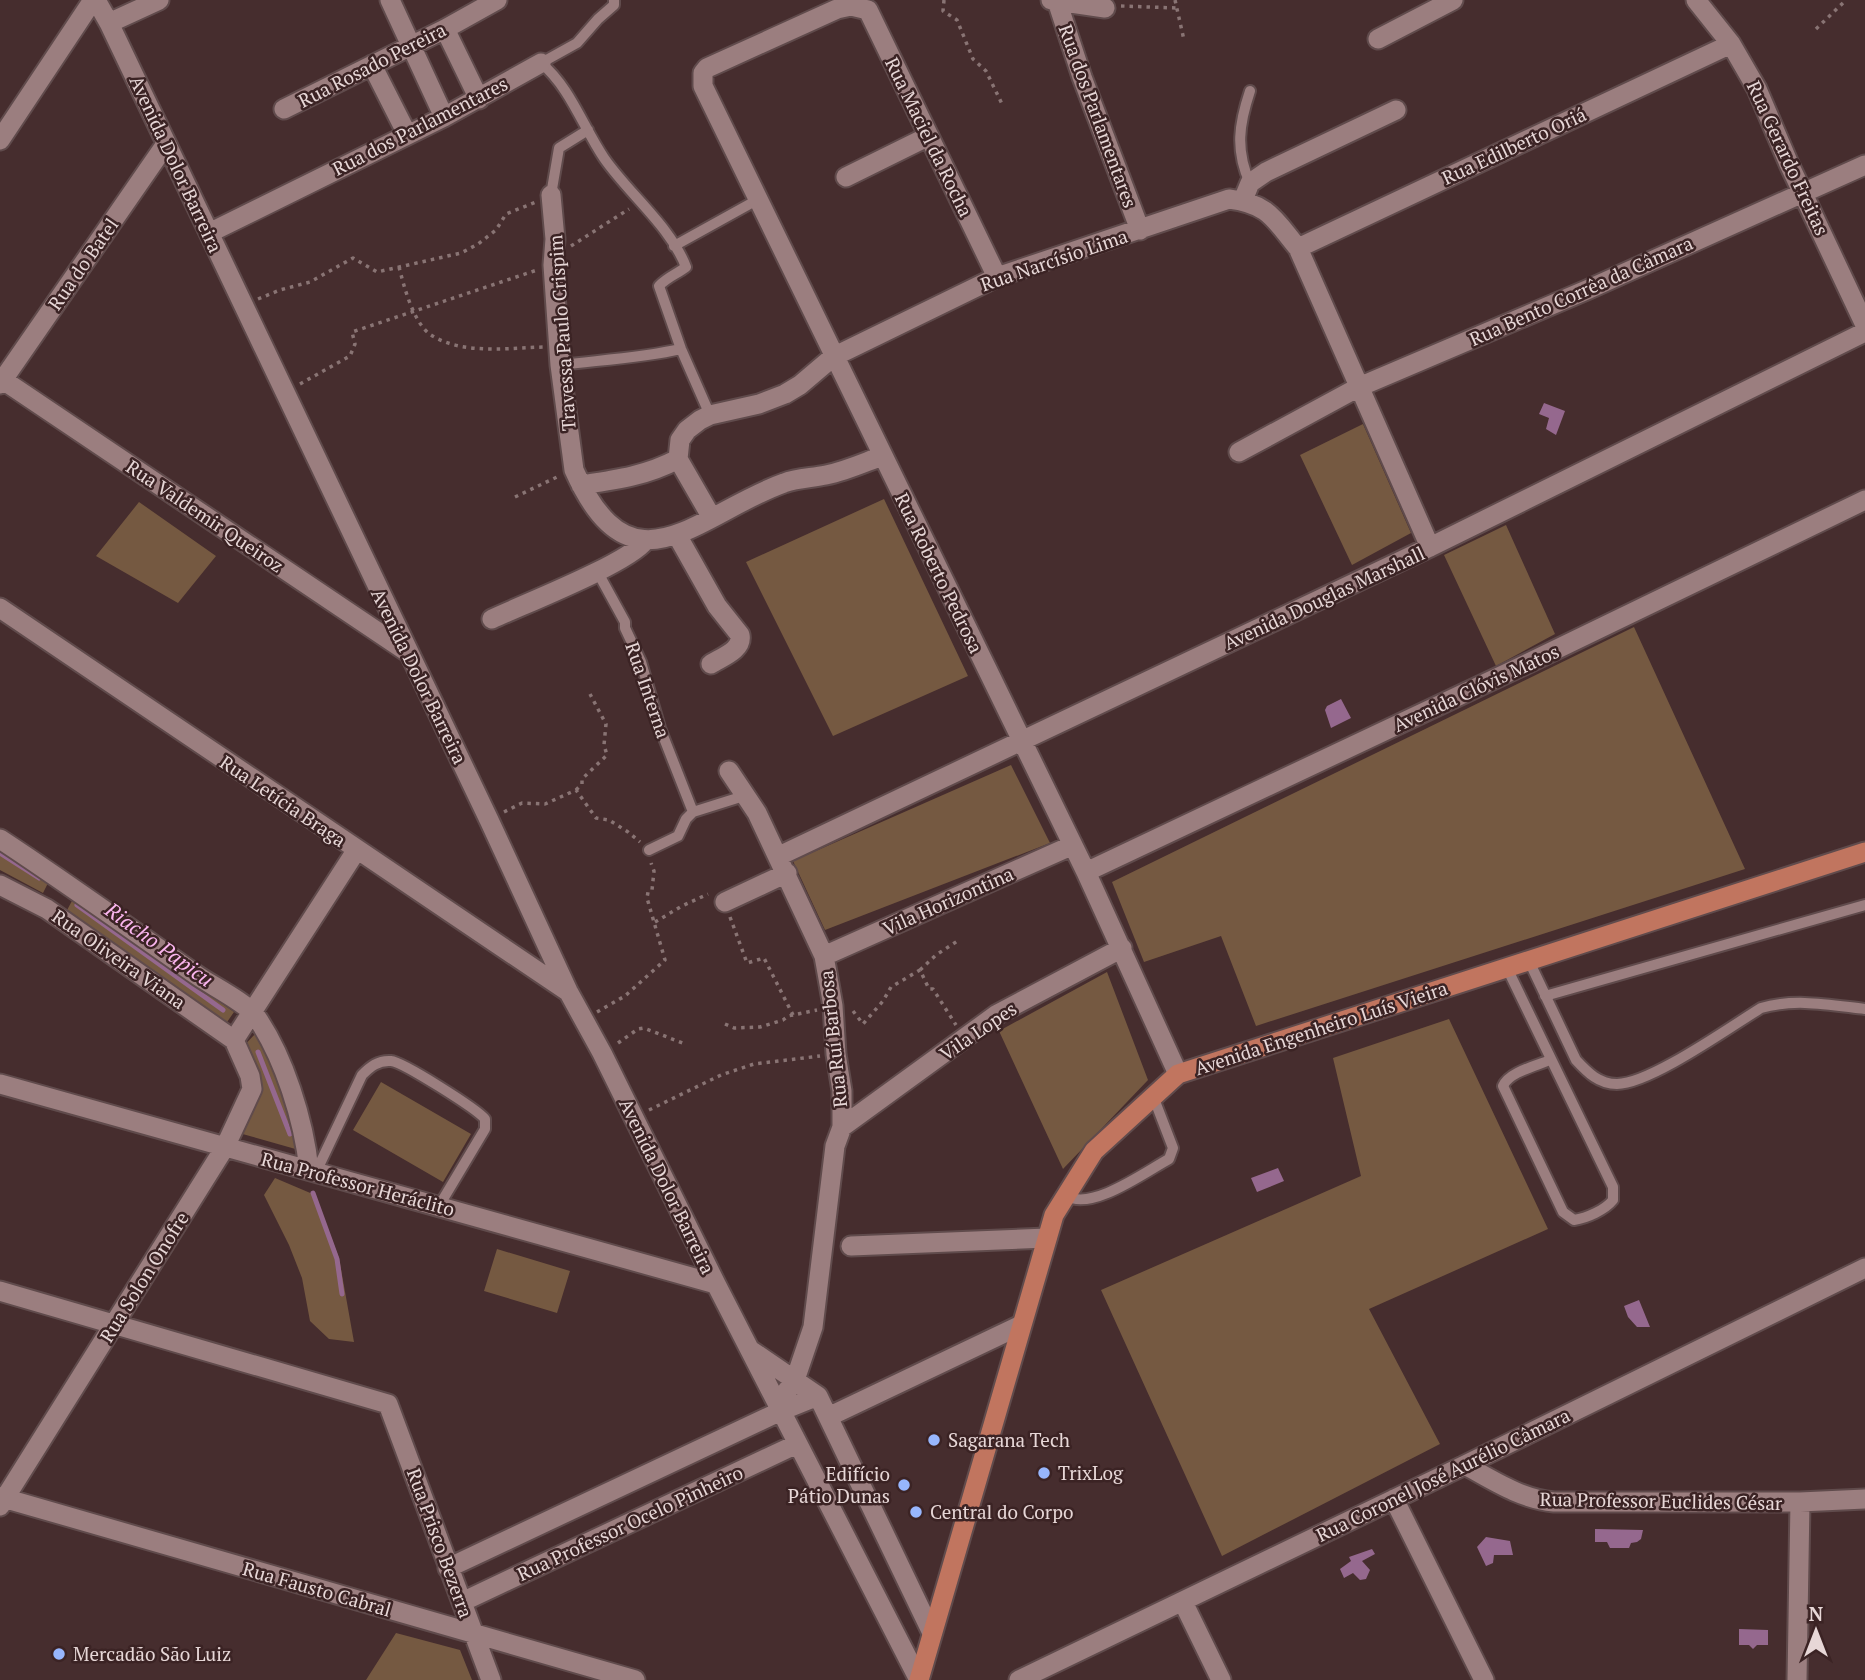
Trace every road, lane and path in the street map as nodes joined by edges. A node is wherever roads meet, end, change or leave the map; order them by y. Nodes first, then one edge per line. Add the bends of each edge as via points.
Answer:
1 (95, 0) edge
2 (159, 0) edge
3 (390, 0) edge
4 (497, 0) edge
5 (614, 0) edge
6 (944, 0) edge
7 (1175, 0) edge
8 (1452, 0) edge
9 (1696, 0) edge
10 (1846, 0) edge
11 (1054, 1) edge
12 (872, 5) edge
13 (1105, 8) joint
14 (1177, 8) junction
15 (109, 23) junction
16 (445, 29) junction
17 (1816, 29) dead end
18 (1378, 39) dead end
19 (1184, 40) dead end
20 (1731, 44) junction
21 (412, 45) junction
22 (541, 63) junction
23 (372, 65) junction
24 (1250, 91) dead end
25 (479, 99) junction
26 (1003, 106) dead end
27 (284, 109) dead end
28 (1396, 110) dead end
29 (444, 117) junction
30 (588, 130) junction
31 (407, 134) junction
32 (929, 136) junction
33 (0, 140) edge
34 (166, 144) junction
35 (1865, 165) edge
36 (846, 177) dead end
37 (1246, 192) junction
38 (1804, 194) junction
39 (551, 195) junction
40 (757, 200) junction
41 (640, 201) junction
42 (1140, 230) junction
43 (209, 233) junction
44 (674, 246) junction
45 (1298, 248) junction
46 (553, 260) junction
47 (399, 267) junction
48 (997, 277) junction
49 (243, 306) junction
50 (412, 310) junction
51 (1865, 325) edge
52 (1865, 332) edge
53 (681, 349) junction
54 (559, 356) junction
55 (833, 357) junction
56 (1, 382) edge
57 (1359, 387) junction
58 (284, 393) junction
59 (710, 415) junction
60 (1239, 452) dead end
61 (882, 456) junction
62 (678, 459) junction
63 (577, 477) junction
64 (515, 497) dead end
65 (1865, 500) edge
66 (712, 518) junction
67 (677, 535) junction
68 (645, 541) junction
69 (1430, 547) junction
70 (597, 571) junction
71 (0, 608) edge
72 (492, 619) dead end
73 (407, 652) junction
74 (711, 664) dead end
75 (590, 694) dead end
76 (1023, 741) junction
77 (729, 771) dead end
78 (576, 790) junction
79 (747, 795) junction
80 (693, 812) junction
81 (489, 820) junction
82 (0, 839) edge
83 (1073, 845) junction
84 (356, 850) junction
85 (649, 850) junction
86 (1865, 852) edge
87 (783, 865) junction
88 (1086, 872) junction
89 (64, 881) junction
90 (0, 886) edge
91 (725, 902) junction
92 (1865, 905) edge
93 (47, 909) junction
94 (654, 922) junction
95 (959, 940) dead end
96 (1122, 948) junction
97 (824, 956) junction
98 (1529, 961) junction
99 (1507, 968) junction
100 (920, 970) junction
101 (829, 981) junction
102 (568, 991) junction
103 (1545, 996) junction
104 (833, 1006) junction
105 (1865, 1009) edge
106 (253, 1013) junction
107 (793, 1015) junction
108 (583, 1020) junction
109 (725, 1024) dead end
110 (966, 1038) junction
111 (234, 1040) junction
112 (685, 1044) dead end
113 (602, 1053) junction
114 (836, 1054) junction
115 (1550, 1060) junction
116 (1178, 1074) junction
117 (0, 1084) edge
118 (1153, 1096) junction
119 (633, 1118) junction
120 (842, 1127) junction
121 (225, 1147) junction
122 (312, 1171) junction
123 (1067, 1196) junction
124 (439, 1206) junction
125 (1047, 1238) junction
126 (851, 1246) dead end
127 (1865, 1268) edge
128 (716, 1284) junction
129 (0, 1291) edge
130 (115, 1324) junction
131 (1021, 1325) junction
132 (749, 1348) junction
133 (795, 1380) junction
134 (818, 1396) junction
135 (779, 1408) junction
136 (828, 1417) junction
137 (797, 1444) junction
138 (1465, 1465) junction
139 (1394, 1499) junction
140 (1865, 1499) edge
141 (2, 1501) edge
142 (1800, 1503) junction
143 (448, 1568) junction
144 (462, 1602) junction
145 (1183, 1602) junction
146 (932, 1633) junction
147 (474, 1635) junction
148 (491, 1680) edge
149 (635, 1680) edge
150 (919, 1680) edge
151 (1019, 1680) edge
152 (1221, 1680) edge
153 (1484, 1680) edge
154 (1797, 1680) edge

1 - 15 street, Avenida Dolor Barreira
1 - 33 street
2 - 15 street
3 - 21 street
4 - 16 street, Rua Rosado Pereira
5 - 22 lane, Rua dos Parlamentares via 578,43
6 - 26 path via 943,11 957,20 973,59 986,71
7 - 14 path
8 - 18 street
9 - 20 street, Rua Gerardo Freitas
10 - 17 path
11 - 13 street, Rua dos Parlamentares
11 - 42 street, Rua dos Parlamentares
12 - 32 street, Rua Maciel da Rocha
12 - 40 street, Rua Roberto Pedrosa via 837,9 703,73 706,94
13 - 14 path
14 - 19 path
15 - 34 street, Avenida Dolor Barreira
16 - 21 street, Rua Rosado Pereira
16 - 25 street
20 - 38 street, Rua Gerardo Freitas via 1757,89
20 - 45 street, Rua Edilberto Oriá
21 - 23 street, Rua Rosado Pereira
21 - 29 street
22 - 25 street, Rua dos Parlamentares
22 - 30 lane
23 - 27 street, Rua Rosado Pereira
23 - 31 street
24 - 37 lane via 1240,121
25 - 29 street, Rua dos Parlamentares
28 - 37 street via 1279,166
29 - 31 street, Rua dos Parlamentares
30 - 39 lane, Travessa Paulo Crispim via 559,148
30 - 41 lane via 604,158
31 - 43 street, Rua dos Parlamentares
32 - 36 street
32 - 48 street, Rua Maciel da Rocha
34 - 43 street, Avenida Dolor Barreira
34 - 56 street, Rua do Batel
35 - 38 street, Rua Bento Corrêa da Câmara
37 - 42 street, Rua Narcísio Lima
37 - 45 street
38 - 51 street, Rua Gerardo Freitas
38 - 57 street, Rua Bento Corrêa da Câmara
39 - 46 street, Travessa Paulo Crispim
39 - 47 path via 506,214 496,230 461,253
40 - 44 lane
40 - 55 street, Rua Roberto Pedrosa
41 - 44 lane
41 - 46 path
42 - 48 street, Rua Narcísio Lima
43 - 49 street, Avenida Dolor Barreira
44 - 53 lane via 686,267 659,286
45 - 57 street
46 - 50 path via 434,306
46 - 54 street, Travessa Paulo Crispim
47 - 49 path via 377,272 353,258 310,282
47 - 50 path
48 - 55 street, Rua Narcísio Lima
49 - 58 street, Avenida Dolor Barreira
50 - 54 path via 429,334 456,345
50 - 58 path via 352,332 355,344 350,356
52 - 69 street, Avenida Douglas Marshall
53 - 54 lane via 647,357
53 - 59 lane
54 - 63 street, Travessa Paulo Crispim
55 - 59 street, Rua Narcísio Lima via 800,385 774,399
55 - 61 street, Rua Roberto Pedrosa
56 - 73 street, Rua Valdemir Queiroz
57 - 60 street, Rua Bento Corrêa da Câmara
57 - 69 street
58 - 73 street, Avenida Dolor Barreira
59 - 62 street via 687,430 680,440
61 - 66 street via 845,471 784,483
61 - 76 street, Rua Roberto Pedrosa
62 - 63 street via 640,475
62 - 66 street
63 - 64 path
63 - 68 street via 602,517 617,531
65 - 88 street, Avenida Clóvis Matos
66 - 67 street
67 - 68 street
67 - 74 street via 742,640 740,646
68 - 70 street
69 - 76 street, Avenida Douglas Marshall
70 - 72 street
70 - 80 lane, Rua Interna via 641,662 660,728
71 - 84 street, Rua Letícia Braga
73 - 81 street, Avenida Dolor Barreira
75 - 78 path via 606,724 607,755
76 - 83 street, Rua Roberto Pedrosa
76 - 87 street, Avenida Douglas Marshall
77 - 79 street, Rua Ruí Barbosa
78 - 81 path via 545,804 522,803
78 - 85 path via 596,818 628,832
79 - 80 lane
79 - 87 street, Rua Ruí Barbosa
80 - 85 lane via 678,836
81 - 102 street, Avenida Dolor Barreira
82 - 89 street, Rua Oliveira Viana
83 - 88 street, Rua Roberto Pedrosa
83 - 97 street, Vila Horizontina
84 - 102 street, Rua Letícia Braga
84 - 106 street
85 - 94 path via 654,871 647,898
86 - 98 main road, Avenida Engenheiro Luís Vieira
87 - 91 street, Avenida Douglas Marshall
87 - 97 street, Rua Ruí Barbosa
88 - 96 street, Rua Roberto Pedrosa
89 - 93 street
89 - 106 street, Rua Oliveira Viana
90 - 93 street, Rua Oliveira Viana
91 - 94 path via 719,892 711,893
91 - 107 path via 747,963 764,958
92 - 103 lane
93 - 111 street, Rua Oliveira Viana
94 - 108 path via 665,960 625,996
95 - 100 path
96 - 110 street, Vila Lopes via 996,1015
96 - 116 street, Rua Roberto Pedrosa
97 - 101 street, Rua Ruí Barbosa
98 - 99 main road, Avenida Engenheiro Luís Vieira
98 - 103 lane
99 - 115 lane
99 - 116 main road, Avenida Engenheiro Luís Vieira
100 - 101 path via 891,987 863,1024
100 - 110 path
101 - 104 street, Rua Ruí Barbosa
102 - 108 street, Avenida Dolor Barreira
103 - 105 lane via 1576,1060 1588,1074 1618,1084 1655,1072 1761,1008 1803,1002
104 - 107 path
104 - 114 street, Rua Ruí Barbosa
106 - 111 street
106 - 122 street, Rua Oliveira Viana via 285,1076
107 - 109 path via 760,1027
108 - 113 street, Avenida Dolor Barreira
110 - 120 street, Vila Lopes
111 - 121 street, Rua Solon Onofre via 252,1089
112 - 113 path via 644,1028
113 - 119 street, Avenida Dolor Barreira
114 - 119 path via 754,1064 721,1074
114 - 120 street, Rua Ruí Barbosa
115 - 115 lane via 1613,1187 1608,1206 1581,1219 1563,1212 1503,1086 1511,1077
116 - 118 main road, Avenida Engenheiro Luís Vieira
117 - 121 street, Rua Professor Heráclito
118 - 123 main road, Avenida Engenheiro Luís Vieira via 1094,1151
118 - 123 lane via 1173,1148 1168,1158 1100,1196 1085,1200
119 - 128 street, Avenida Dolor Barreira
120 - 133 street, Rua Ruí Barbosa via 835,1146 813,1326
121 - 122 street, Rua Professor Heráclito
121 - 130 street, Rua Solon Onofre
122 - 124 street, Rua Professor Heráclito
122 - 124 lane via 362,1075 380,1062 401,1064 485,1119 485,1129
123 - 125 main road, Avenida Engenheiro Luís Vieira via 1054,1215
124 - 128 street, Rua Professor Heráclito
125 - 126 street
125 - 131 main road, Avenida Engenheiro Luís Vieira
127 - 138 street, Rua Coronel José Aurélio Câmara
128 - 132 street, Avenida Dolor Barreira
129 - 130 street
130 - 141 street, Rua Solon Onofre
130 - 143 street, Rua Prisco Bezerra via 390,1406
131 - 136 street
131 - 146 main road, Avenida Engenheiro Luís Vieira
132 - 133 street, Avenida Dolor Barreira
132 - 135 street, Avenida Dolor Barreira
133 - 134 street, Avenida Dolor Barreira
133 - 135 street, Rua Ruí Barbosa
134 - 135 street, Rua Professor Ocelo Pinheiro
134 - 136 street, Avenida Dolor Barreira
135 - 137 street, Avenida Dolor Barreira
135 - 143 street, Rua Professor Ocelo Pinheiro
136 - 146 street, Avenida Dolor Barreira
137 - 144 street, Rua Professor Ocelo Pinheiro
137 - 150 street, Avenida Dolor Barreira
138 - 139 street, Rua Coronel José Aurélio Câmara
138 - 142 street, Rua Professor Euclides César via 1534,1500
139 - 145 street, Rua Coronel José Aurélio Câmara
139 - 153 street
140 - 142 street, Rua Professor Euclides César
141 - 147 street, Rua Fausto Cabral
142 - 154 street
143 - 144 street, Rua Prisco Bezerra
144 - 147 street, Rua Prisco Bezerra
145 - 151 street, Rua Coronel José Aurélio Câmara
145 - 152 street
146 - 150 main road, Avenida Engenheiro Luís Vieira
147 - 148 street, Rua Prisco Bezerra
147 - 149 street, Rua Fausto Cabral

